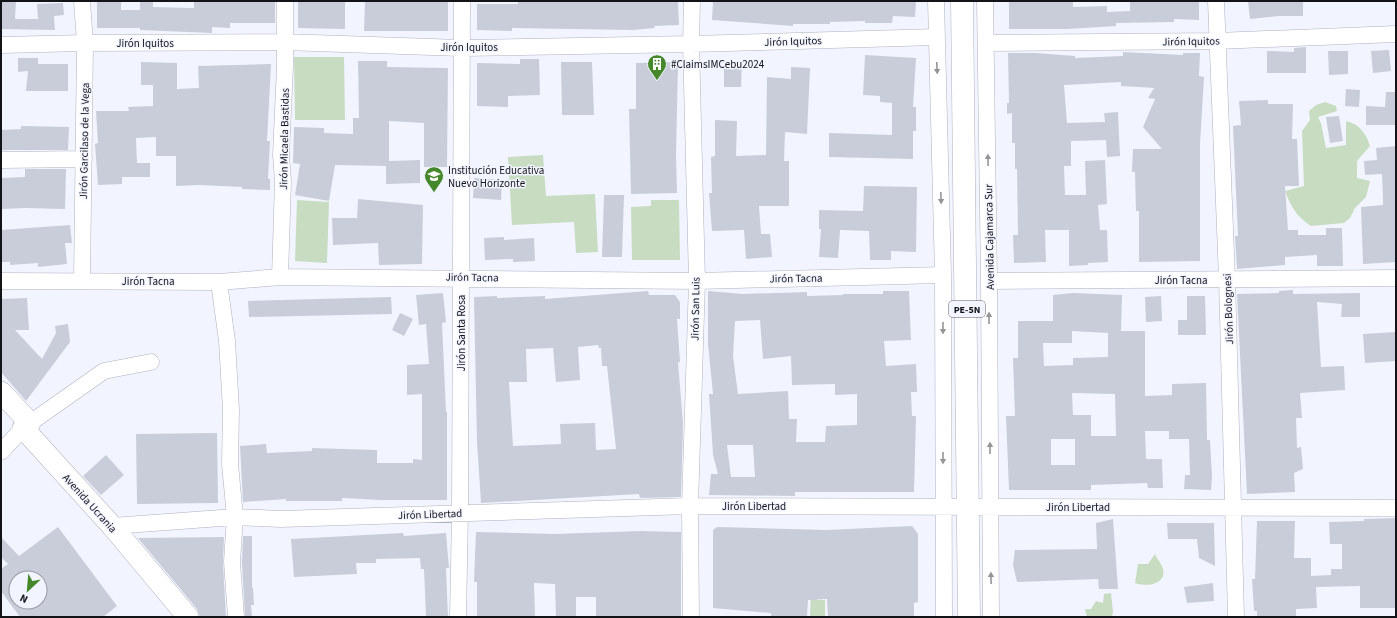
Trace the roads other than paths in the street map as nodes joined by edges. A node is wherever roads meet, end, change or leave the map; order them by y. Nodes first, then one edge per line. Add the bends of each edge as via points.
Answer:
1 (82, 1) edge
2 (285, 1) edge
3 (462, 1) edge
4 (692, 1) edge
5 (936, 1) edge
6 (962, 1) edge
7 (985, 1) edge
8 (1216, 1) edge
9 (1396, 34) edge
10 (936, 37) junction
11 (1217, 41) junction
12 (284, 42) junction
13 (85, 43) junction
14 (986, 43) junction
15 (691, 44) junction
16 (1, 45) edge
17 (461, 48) junction
18 (84, 159) junction
19 (1, 160) edge
20 (943, 275) junction
21 (280, 277) junction
22 (461, 277) junction
23 (1396, 278) edge
24 (1227, 279) junction
25 (82, 281) junction
26 (697, 281) junction
27 (989, 281) junction
28 (1, 282) edge
29 (219, 282) junction
30 (151, 362) dead end
31 (1, 392) edge
32 (26, 426) junction
33 (1, 452) edge
34 (690, 506) junction
35 (980, 506) junction
36 (942, 508) junction
37 (1233, 508) junction
38 (1396, 508) edge
39 (460, 513) junction
40 (235, 518) junction
41 (112, 526) junction
42 (188, 617) edge
43 (236, 617) edge
44 (458, 617) edge
45 (691, 617) edge
46 (944, 617) edge
47 (969, 617) edge
48 (991, 617) edge
49 (1236, 617) edge

1 - 13 street, Jirón Garcilaso de la Vega
2 - 12 street, Jirón Micaela Bastidas
3 - 17 street, Jirón Santa Rosa
4 - 15 street, Jirón San Luis
5 - 10 street
6 - 35 highway, PE-5N
7 - 14 street, Avenida Cajamarca Sur
8 - 11 street, Jirón Bolognesi
9 - 11 street, Jirón Iquitos
10 - 15 street, Jirón Iquitos
10 -> 20 street
11 - 14 street, Jirón Iquitos
11 - 24 street, Jirón Bolognesi
12 - 13 street, Jirón Iquitos
12 - 17 street, Jirón Iquitos
12 - 21 street, Jirón Micaela Bastidas
13 - 16 street, Jirón Iquitos
13 - 18 street, Jirón Garcilaso de la Vega
27 -> 14 street, Avenida Cajamarca Sur
15 - 17 street, Jirón Iquitos
15 - 26 street, Jirón San Luis
17 - 22 street, Jirón Santa Rosa
18 - 19 street
18 - 25 street, Jirón Garcilaso de la Vega
20 - 26 street, Jirón Tacna
20 -> 36 street
21 - 22 street, Jirón Tacna
21 - 29 street, Jirón Tacna
22 - 26 street, Jirón Tacna
22 - 39 street, Jirón Santa Rosa
23 - 24 street, Jirón Tacna
24 - 27 street, Jirón Tacna
24 - 37 street, Jirón Bolognesi
25 - 28 street, Jirón Tacna
25 - 29 street, Jirón Tacna
26 - 34 street, Jirón San Luis
35 -> 27 street, Avenida Cajamarca Sur
29 - 40 street via 227,341 231,410 230,464
30 - 32 street via 104,371
31 - 32 main road, Avenida Ucrania
32 - 33 street
32 - 41 main road, Avenida Ucrania
34 - 36 street, Jirón Libertad
34 - 39 street, Jirón Libertad
34 - 45 street, Jirón San Luis
35 - 36 street, Jirón Libertad
35 - 37 street, Jirón Libertad
35 - 47 highway, PE-5N
48 -> 35 street, Avenida Cajamarca Sur
36 - 46 street
37 - 38 street, Jirón Libertad
37 - 49 street, Jirón Bolognesi
39 - 40 street, Jirón Libertad via 281,519
39 - 44 street, Jirón Santa Rosa
40 - 41 street, Jirón Libertad
40 - 43 street via 232,562
41 - 42 main road, Avenida Ucrania

